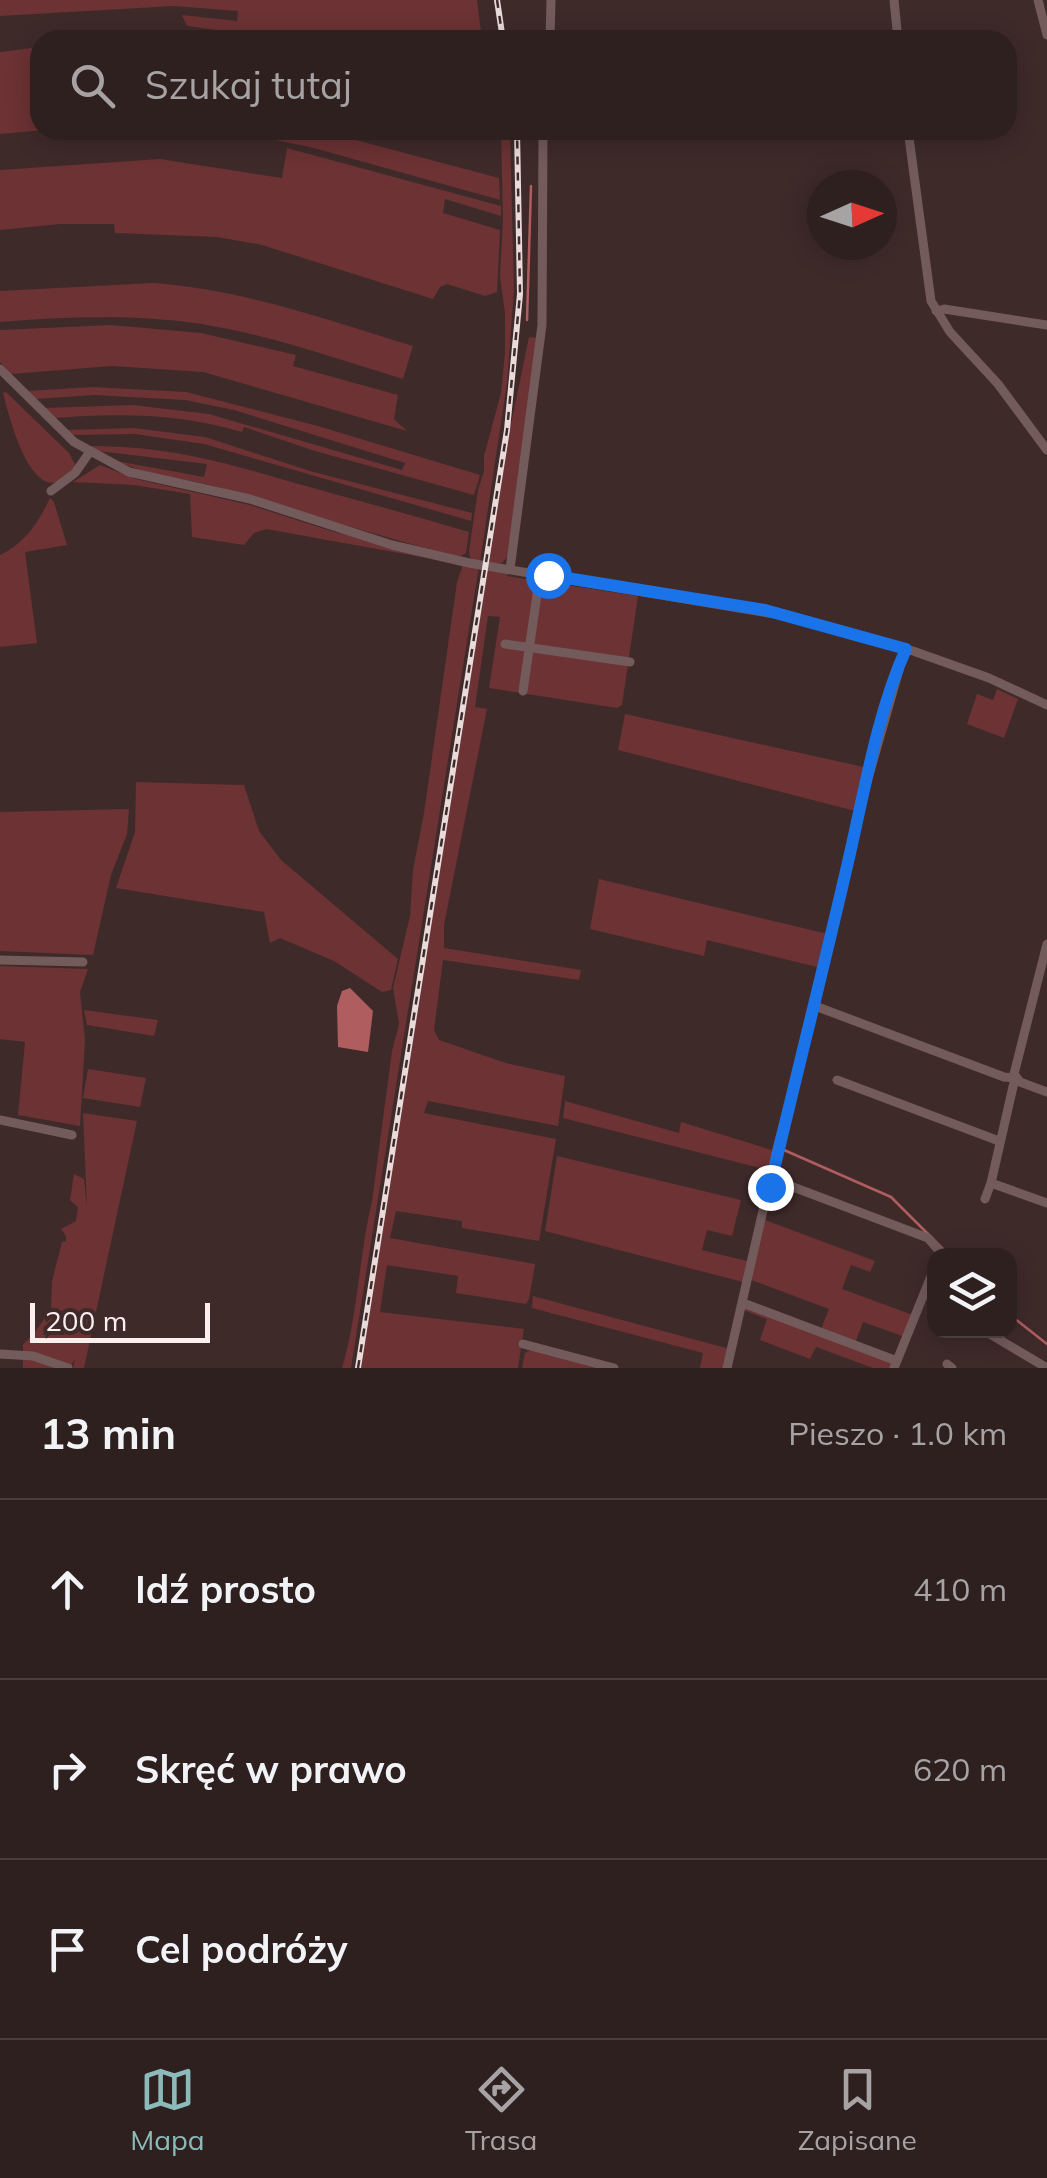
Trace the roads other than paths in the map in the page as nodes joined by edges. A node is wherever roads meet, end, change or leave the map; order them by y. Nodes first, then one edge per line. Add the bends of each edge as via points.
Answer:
1 (552, 0) edge
2 (894, 0) edge
3 (1038, 0) edge
4 (550, 30) edge
5 (897, 30) edge
6 (1047, 35) edge
7 (543, 140) edge
8 (909, 140) edge
9 (936, 311) junction
10 (1047, 326) edge
11 (0, 368) edge
12 (1047, 450) edge
13 (89, 453) junction
14 (52, 490) dead end
15 (510, 568) junction
16 (540, 574) junction
17 (506, 644) dead end
18 (529, 648) junction
19 (906, 649) junction
20 (630, 662) dead end
21 (523, 692) dead end
22 (1047, 705) edge
23 (1047, 944) edge
24 (0, 960) edge
25 (83, 962) dead end
26 (816, 1006) junction
27 (1015, 1078) junction
28 (836, 1080) dead end
29 (1047, 1092) edge
30 (0, 1120) edge
31 (72, 1135) dead end
32 (999, 1142) junction
33 (772, 1178) junction
34 (991, 1183) junction
35 (985, 1199) dead end
36 (1047, 1203) edge
37 (937, 1248) edge
38 (927, 1286) edge
39 (743, 1304) junction
40 (996, 1338) edge
41 (523, 1344) dead end
42 (0, 1354) edge
43 (896, 1364) edge
44 (68, 1368) edge
45 (614, 1368) edge
46 (727, 1368) edge
47 (1047, 1368) edge

1 - 4 street
2 - 5 street
3 - 6 street
7 - 15 street via 542,325
8 - 9 street
9 - 10 street
9 - 12 street
11 - 13 street
13 - 14 street
13 - 15 street via 129,472 250,499 392,544
15 - 16 street
16 - 18 street
16 - 19 street via 765,610
17 - 18 street
18 - 20 street
18 - 21 street
19 - 22 street
19 - 26 street via 863,796
23 - 27 street
24 - 25 street
26 - 27 street
26 - 33 street
27 - 29 street
27 - 32 street
28 - 32 street
30 - 31 street
32 - 34 street
33 - 37 street via 928,1238
33 - 39 street
34 - 35 street
34 - 36 street
38 - 43 street
39 - 43 street
39 - 46 street
40 - 47 street
41 - 45 street
42 - 44 street

